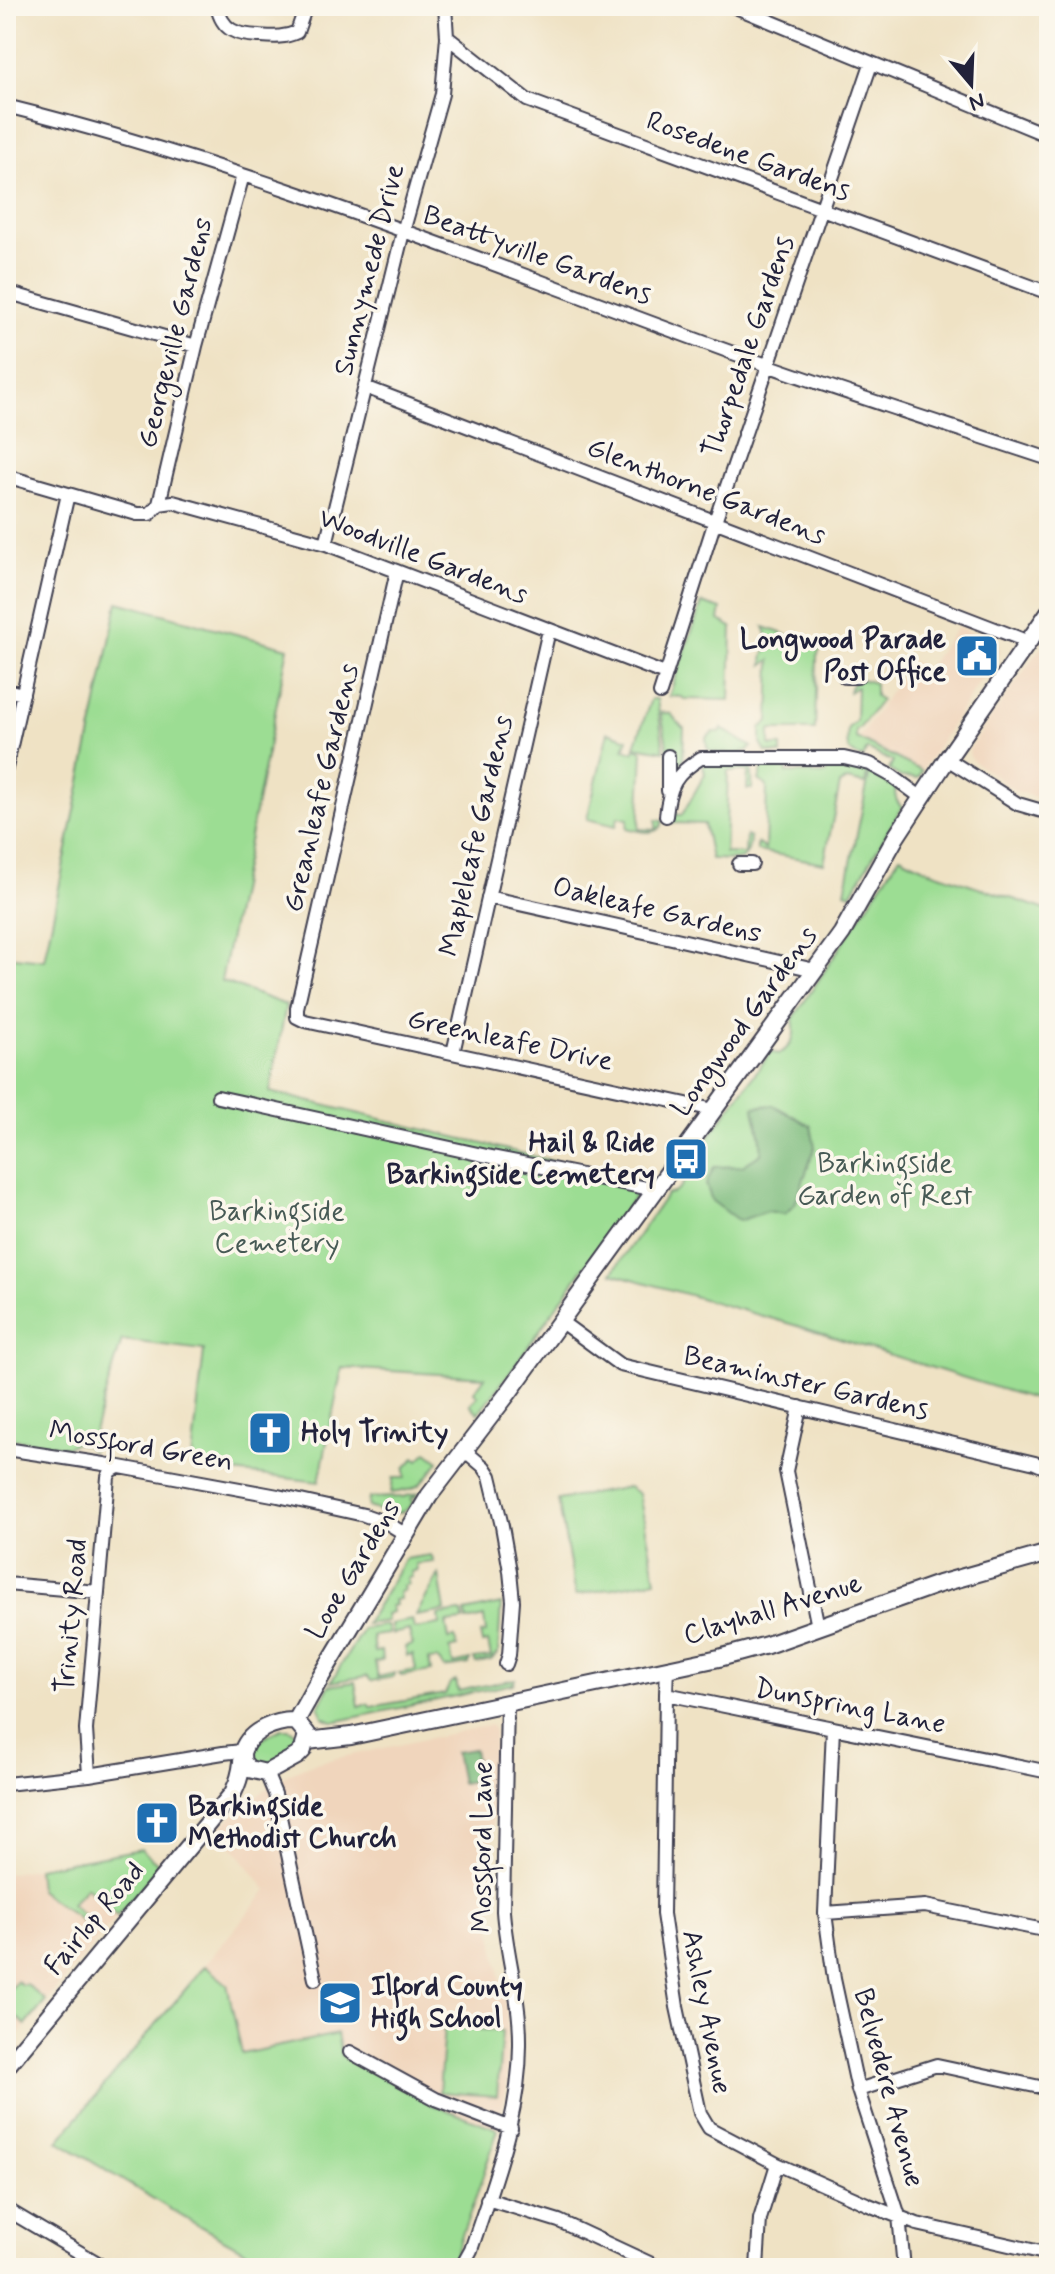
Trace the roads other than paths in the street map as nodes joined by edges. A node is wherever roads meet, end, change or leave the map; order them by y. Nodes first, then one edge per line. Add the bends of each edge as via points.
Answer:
1 (217, 6) edge
2 (306, 6) edge
3 (445, 6) edge
4 (733, 6) edge
5 (447, 37) junction
6 (871, 64) junction
7 (6, 106) edge
8 (1049, 136) edge
9 (243, 175) junction
10 (821, 210) junction
11 (403, 232) junction
12 (6, 292) edge
13 (1049, 293) edge
14 (196, 346) junction
15 (768, 366) junction
16 (365, 387) junction
17 (1049, 459) edge
18 (6, 476) edge
19 (68, 494) junction
20 (159, 504) junction
21 (715, 521) junction
22 (326, 544) junction
23 (397, 571) junction
24 (1047, 620) edge
25 (549, 630) junction
26 (1029, 642) junction
27 (665, 674) junction
28 (6, 690) edge
29 (660, 693) dead end
30 (23, 694) junction
31 (668, 756) dead end
32 (947, 759) junction
33 (6, 768) edge
34 (668, 798) junction
35 (922, 798) junction
36 (1049, 813) edge
37 (666, 816) dead end
38 (488, 897) junction
39 (815, 970) junction
40 (297, 1017) joint
41 (453, 1053) junction
42 (218, 1097) dead end
43 (714, 1110) junction
44 (656, 1190) junction
45 (560, 1321) junction
46 (800, 1407) junction
47 (6, 1449) edge
48 (464, 1450) junction
49 (118, 1467) junction
50 (1049, 1474) edge
51 (405, 1534) junction
52 (1049, 1553) edge
53 (6, 1584) edge
54 (98, 1592) junction
55 (818, 1627) junction
56 (506, 1664) dead end
57 (667, 1668) junction
58 (666, 1694) junction
59 (507, 1703) junction
60 (296, 1721) junction
61 (833, 1728) junction
62 (307, 1741) junction
63 (242, 1756) junction
64 (1049, 1772) edge
65 (266, 1773) junction
66 (89, 1775) junction
67 (6, 1784) edge
68 (825, 1913) junction
69 (1049, 1931) edge
70 (315, 1979) dead end
71 (350, 2052) dead end
72 (6, 2067) edge
73 (1049, 2089) edge
74 (858, 2090) junction
75 (511, 2128) junction
76 (777, 2164) junction
77 (487, 2199) junction
78 (6, 2209) edge
79 (899, 2216) junction
80 (1049, 2254) edge
81 (106, 2268) edge
82 (461, 2268) edge
83 (660, 2268) edge
84 (757, 2268) edge
85 (904, 2268) edge

1 - 2 street via 226,26 238,35 284,38 297,32
3 - 5 street, Sunnymede Drive
4 - 6 street
5 - 10 street, Rosedene Gardens via 527,100
5 - 11 street, Sunnymede Drive via 442,94
6 - 8 street
6 - 10 street, Thorpedale Gardens
7 - 9 street, Beattyville Gardens
9 - 11 street, Beattyville Gardens
9 - 14 street, Georgeville Gardens
10 - 13 street, Rosedene Gardens
10 - 15 street, Thorpedale Gardens
11 - 15 street, Beattyville Gardens
11 - 16 street, Sunnymede Drive
12 - 14 street
14 - 20 street, Georgeville Gardens
15 - 17 street, Beattyville Gardens
15 - 21 street, Thorpedale Gardens
16 - 21 street, Glenthorne Gardens
16 - 22 street, Sunnymede Drive
18 - 19 street, Woodville Gardens
19 - 20 street, Woodville Gardens via 137,514 150,514
19 - 30 street
20 - 22 street, Woodville Gardens via 173,502
21 - 26 street, Glenthorne Gardens
21 - 27 street, Thorpedale Gardens
22 - 23 street, Woodville Gardens
23 - 25 street, Woodville Gardens
23 - 40 street, Greanleafe Gardens
24 - 26 street, Longwood Gardens
25 - 27 street, Woodville Gardens
25 - 38 street, Mapleleafe Gardens
26 - 32 street, Longwood Gardens
27 - 29 street, Thorpedale Gardens
28 - 30 street
30 - 33 street
31 - 34 street
32 - 35 street, Longwood Gardens
32 - 36 street via 1018,804
34 - 35 street via 673,782 701,758 756,757 844,758 870,764
34 - 37 street
35 - 39 street, Longwood Gardens
38 - 39 street, Oakleafe Gardens
38 - 41 street, Mapleleafe Gardens
39 - 43 street, Longwood Gardens
40 - 41 street, Greenleafe Drive
41 - 43 street, Greenleafe Drive
42 - 44 street
43 - 44 street, Longwood Gardens
44 - 45 street, Longwood Gardens
45 - 46 street, Beaminster Gardens via 620,1365
45 - 48 street, Longwood Gardens
46 - 50 street, Beaminster Gardens via 1035,1463
46 - 55 street via 786,1471
47 - 49 street, Mossford Green
48 - 51 street, Looe Gardens
48 - 56 street via 490,1476 502,1526 513,1601
49 - 51 street, Mossford Green via 364,1515
49 - 54 street, Trinity Road via 108,1477
51 - 60 street, Looe Gardens
52 - 55 street, Clayhall Avenue via 939,1584
53 - 54 street
54 - 66 street, Trinity Road via 86,1730
55 - 57 street, Clayhall Avenue via 767,1645
57 - 58 street
57 - 59 street, Clayhall Avenue
58 - 61 street, Dunspring Lane
58 - 76 street, Ashley Avenue via 663,1914 700,2113 709,2128
59 - 62 street, Clayhall Avenue
59 - 75 street, Mossford Lane via 503,1911 520,2037
60 - 62 street
60 - 63 street via 264,1728 252,1736
61 - 64 street, Dunspring Lane
61 - 68 street, Belvedere Avenue
62 - 65 street via 297,1756
63 - 65 street via 249,1769
63 - 66 street via 223,1753
63 - 72 street, Fairlop Road via 238,1784 221,1809
65 - 70 street
66 - 67 street
68 - 69 street via 925,1906
68 - 74 street, Belvedere Avenue
71 - 75 street via 436,2099
73 - 74 street via 937,2065
74 - 79 street, Belvedere Avenue
75 - 77 street, Mossford Lane
76 - 79 street, Ashley Avenue
76 - 84 street via 760,2219
77 - 82 street, Mossford Lane
77 - 83 street via 559,2221
78 - 81 street
79 - 80 street, Ashley Avenue
79 - 85 street, Belvedere Avenue

